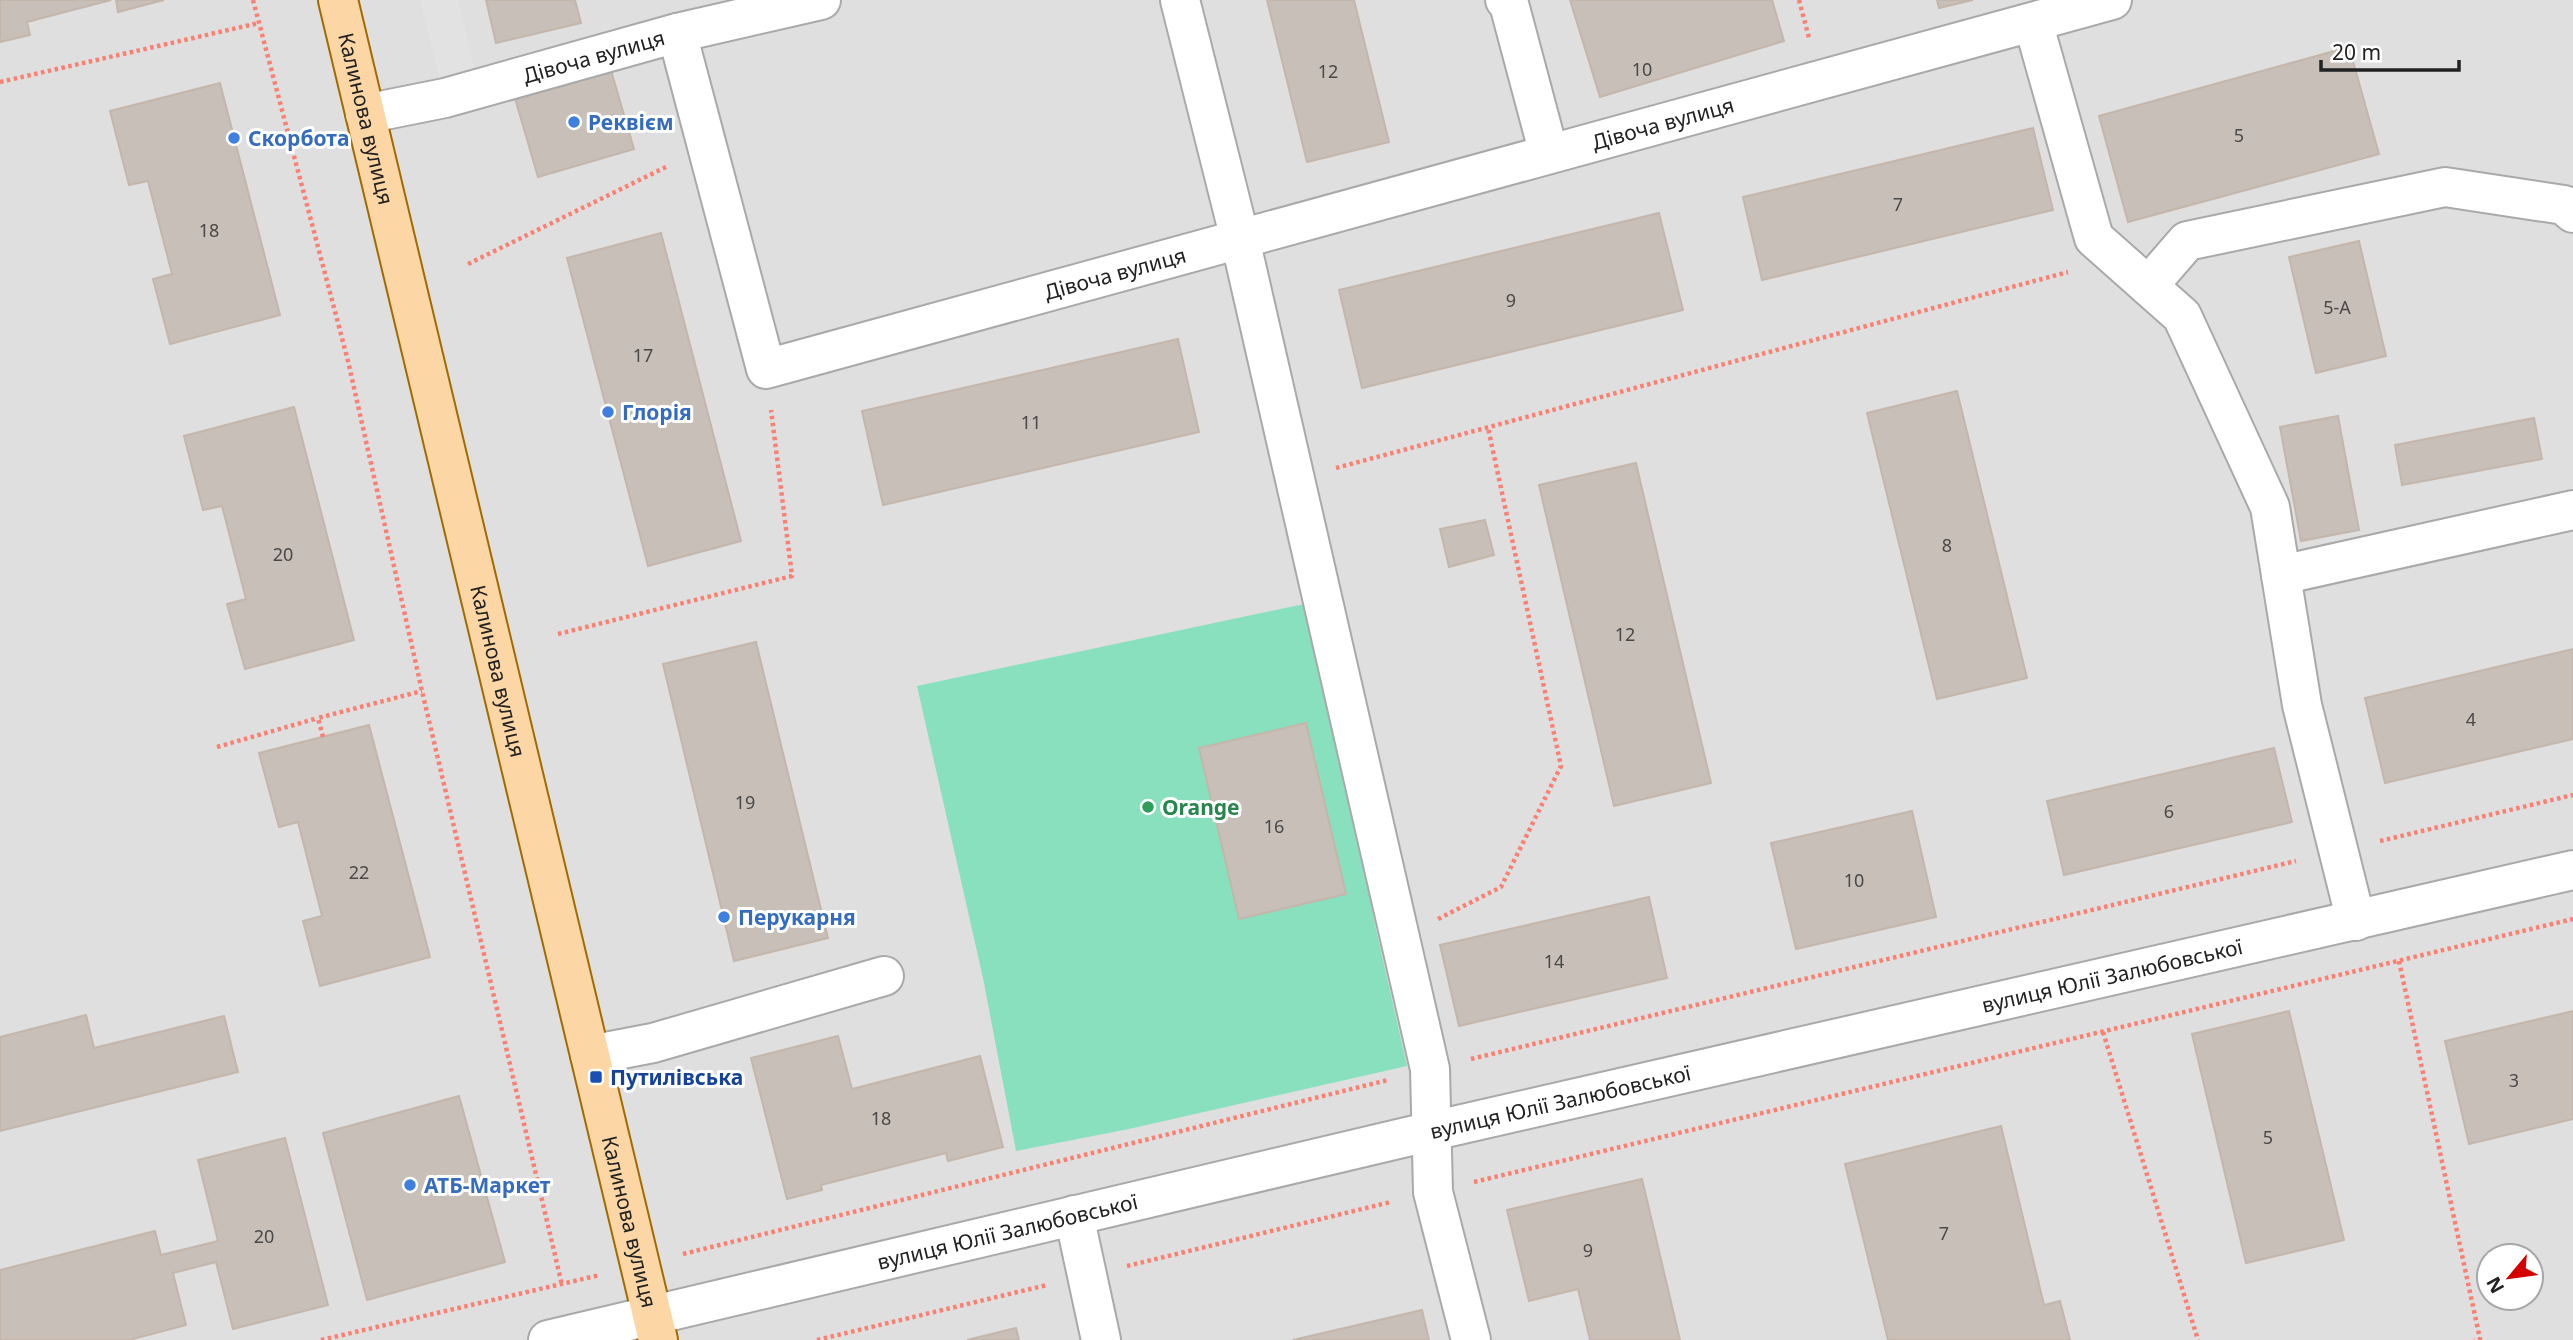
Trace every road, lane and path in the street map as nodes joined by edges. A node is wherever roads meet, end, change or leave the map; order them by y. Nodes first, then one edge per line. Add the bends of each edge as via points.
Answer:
1 (253, 0) edge
2 (338, 0) edge
3 (821, 0) edge
4 (1180, 0) edge
5 (1505, 0) edge
6 (2112, 0) edge
7 (2034, 22) junction
8 (259, 23) junction
9 (677, 33) junction
10 (0, 82) edge
11 (365, 114) junction
12 (706, 147) junction
13 (1549, 155) junction
14 (2573, 213) edge
15 (1240, 239) junction
16 (2117, 258) junction
17 (468, 264) dead end
18 (2148, 286) junction
19 (765, 369) junction
20 (1488, 428) junction
21 (1294, 480) junction
22 (2573, 510) edge
23 (2281, 575) junction
24 (558, 634) dead end
25 (422, 691) junction
26 (318, 718) junction
27 (323, 737) dead end
28 (217, 747) dead end
29 (2573, 795) edge
30 (2339, 851) junction
31 (2573, 870) edge
32 (2573, 919) edge
33 (2356, 921) junction
34 (1400, 939) junction
35 (2399, 961) junction
36 (884, 976) dead end
37 (2103, 1032) junction
38 (590, 1055) junction
39 (1430, 1069) junction
40 (1432, 1131) junction
41 (1433, 1192) junction
42 (1074, 1215) junction
43 (640, 1264) junction
44 (1087, 1276) junction
45 (655, 1328) edge
46 (321, 1340) edge
47 (548, 1340) edge
48 (817, 1340) edge
49 (1101, 1340) edge
50 (1471, 1340) edge
51 (2198, 1340) edge
52 (2474, 1340) edge

1 - 8 path
2 - 11 main road, Калинова вулиця
3 - 9 street
4 - 15 street
5 - 13 street
6 - 7 street, Дівоча вулиця
7 - 13 street, Дівоча вулиця
7 - 16 street via 2094,238
8 - 10 path
8 - 25 path via 348,361
9 - 11 street, Дівоча вулиця via 445,98
9 - 12 street, Дівоча вулиця
11 - 38 main road, Калинова вулиця
12 - 17 path
12 - 19 street, Дівоча вулиця
13 - 15 street, Дівоча вулиця
14 - 18 street via 2564,205 2445,187 2187,242
15 - 19 street, Дівоча вулиця
15 - 21 street
16 - 18 street
16 - 20 path
18 - 23 street via 2182,316 2259,483 2270,507
19 - 24 path via 792,576
20 - 21 path
20 - 34 path via 1562,766 1501,887
21 - 34 street
22 - 23 street
23 - 30 street via 2302,705
25 - 26 path
25 - 46 path via 562,1285
26 - 27 path
26 - 28 path
29 - 30 path
30 - 33 street
30 - 39 path
31 - 33 street, вулиця Юлії Залюбовської
32 - 35 path
33 - 40 street, вулиця Юлії Залюбовської
34 - 39 street
35 - 37 path
35 - 52 path via 2480,1339
36 - 38 street via 653,1043
37 - 41 path
37 - 51 path
38 - 43 main road, Калинова вулиця
39 - 40 street
39 - 43 path
40 - 41 street
40 - 42 street, вулиця Юлії Залюбовської
41 - 44 path
41 - 50 street
42 - 44 street
42 - 45 street, вулиця Юлії Залюбовської
43 - 45 main road, Калинова вулиця
44 - 48 path
44 - 49 street
45 - 47 street, вулиця Юлії Залюбовської

